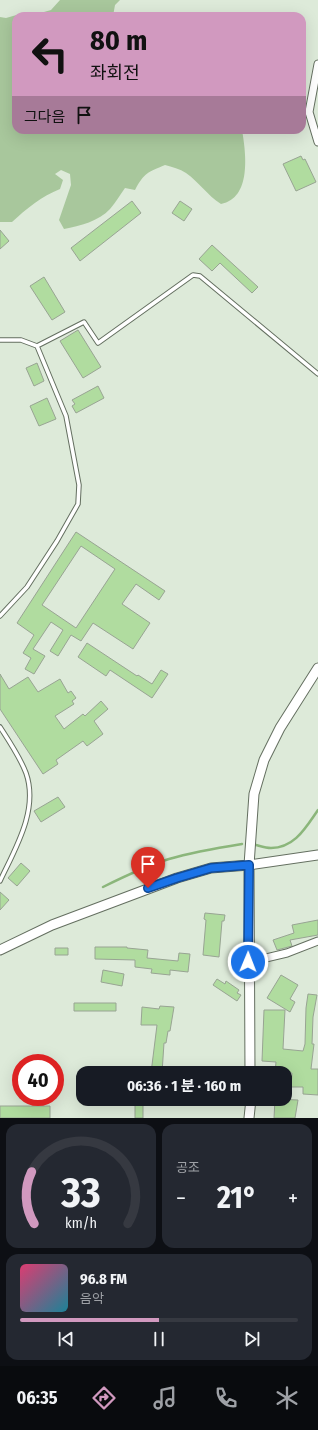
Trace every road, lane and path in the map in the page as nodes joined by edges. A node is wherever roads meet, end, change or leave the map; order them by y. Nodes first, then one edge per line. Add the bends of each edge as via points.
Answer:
1 (318, 64) edge
2 (318, 142) edge
3 (0, 340) edge
4 (37, 346) junction
5 (318, 374) edge
6 (0, 616) edge
7 (318, 668) edge
8 (0, 728) edge
9 (318, 855) edge
10 (249, 865) junction
11 (0, 881) edge
12 (318, 941) edge
13 (0, 950) edge
14 (248, 962) junction
15 (250, 1066) edge
16 (250, 1106) edge
17 (249, 1118) edge

1 - 2 street via 309,112
3 - 4 lane via 21,340
4 - 5 lane via 84,322 98,343 193,275 200,276
4 - 6 lane via 66,416 78,485 78,504 27,587
7 - 10 street via 280,728 264,760 254,794
8 - 11 lane via 26,772 29,806 25,824
9 - 10 street
10 - 13 street via 211,868 177,878 52,925
10 - 14 street
12 - 14 street via 287,953
14 - 15 street
16 - 17 street

